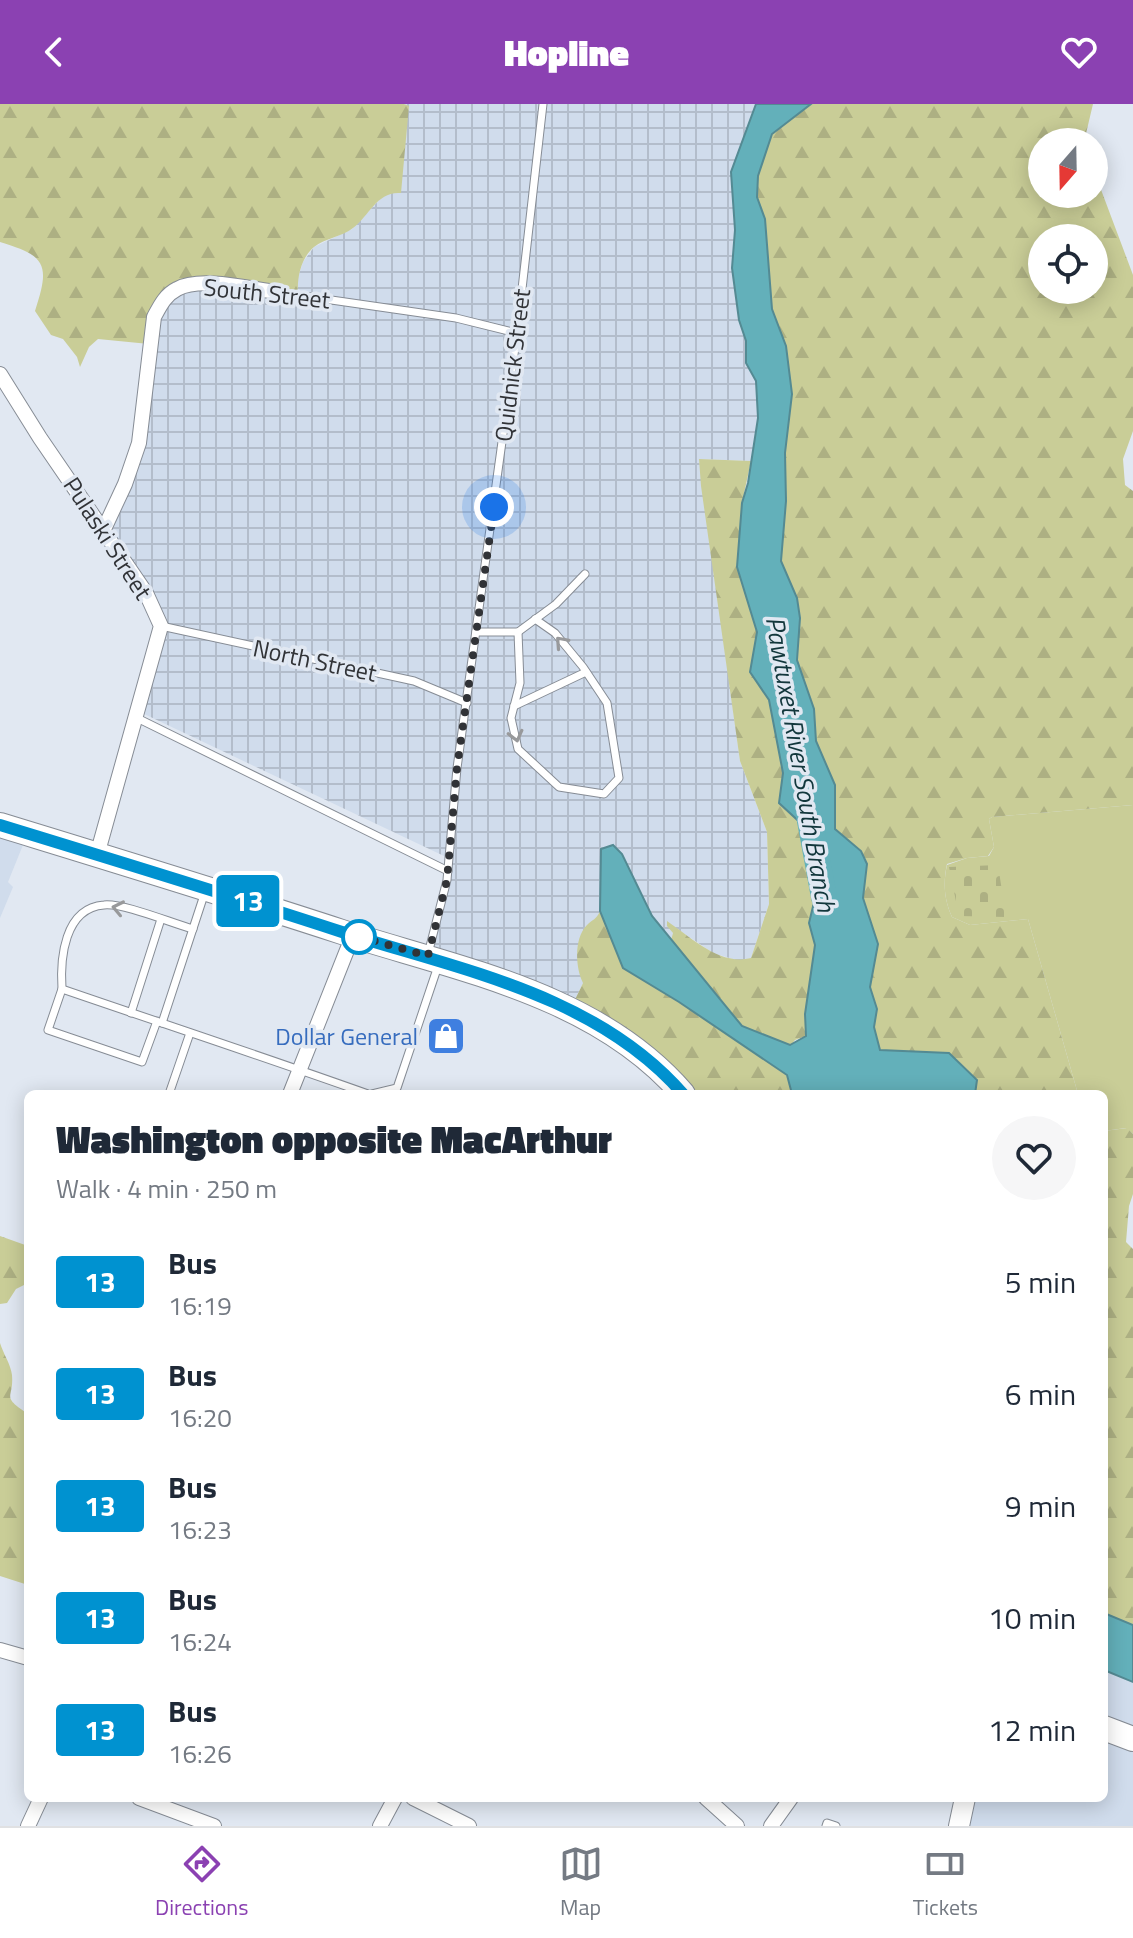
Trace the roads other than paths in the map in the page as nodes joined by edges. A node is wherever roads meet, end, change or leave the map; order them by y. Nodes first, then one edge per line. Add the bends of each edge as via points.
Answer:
1 (543, 104) edge
2 (276, 292) joint
3 (517, 333) junction
4 (0, 374) edge
5 (104, 529) junction
6 (585, 574) dead end
7 (535, 619) junction
8 (161, 626) junction
9 (476, 632) junction
10 (518, 632) junction
11 (586, 672) junction
12 (467, 703) junction
13 (514, 706) junction
14 (135, 717) junction
15 (0, 825) edge
16 (97, 855) junction
17 (448, 871) junction
18 (207, 889) junction
19 (161, 919) junction
20 (193, 929) junction
21 (353, 935) junction
22 (434, 958) junction
23 (62, 989) junction
24 (131, 1013) junction
25 (160, 1022) junction
26 (190, 1033) junction
27 (300, 1070) junction
28 (170, 1090) edge
29 (292, 1090) edge
30 (358, 1090) edge
31 (388, 1090) edge
32 (680, 1090) edge
33 (0, 1650) edge
34 (24, 1657) edge
35 (1108, 1730) edge
36 (1133, 1739) edge
37 (39, 1802) edge
38 (149, 1802) edge
39 (393, 1802) edge
40 (421, 1802) edge
41 (710, 1802) edge
42 (788, 1802) edge
43 (964, 1802) edge
44 (206, 1825) edge
45 (28, 1826) edge
46 (380, 1826) edge
47 (469, 1826) edge
48 (737, 1826) edge
49 (771, 1826) edge
50 (826, 1826) edge
51 (836, 1826) edge
52 (959, 1826) edge

1 - 3 lane, Quidnick Street
2 - 3 lane, South Street via 456,318
2 - 5 street, South Street via 207,283 179,287 163,300 154,317 139,443
3 - 9 lane, Quidnick Street
4 - 5 street, Pulaski Street
5 - 8 street, Pulaski Street
6 - 7 lane
7 - 10 lane
11 -> 7 lane via 555,633
8 - 12 lane, North Street via 414,681
8 - 14 street, Pulaski Street
9 - 10 lane
9 - 12 lane, Quidnick Street
10 - 13 lane via 520,683
11 - 13 lane
13 -> 11 lane via 511,718 518,749 559,787 604,794 619,778 607,703
12 - 17 lane, Quidnick Street
14 - 16 street, Pulaski Street
14 - 17 lane
15 - 16 main road
16 - 18 main road
17 - 22 lane, Quidnick Street
18 - 20 lane
18 - 21 main road
19 - 20 lane
19 -> 23 lane via 114,905 82,912 65,946
19 - 24 lane
20 - 25 lane
21 - 22 main road
21 - 27 street
22 - 31 lane, Quidnick Street via 397,1088
22 - 32 main road via 550,999 612,1034 662,1070
23 - 24 lane
23 - 25 lane via 48,1030 142,1062
24 - 25 lane
25 - 26 lane
26 - 27 lane
26 - 28 lane
27 - 29 street
27 - 30 lane
33 - 34 street
35 - 36 main road
37 - 45 street
38 - 44 street
39 - 46 street
40 - 47 street
41 - 48 street
42 - 49 street
43 - 52 main road
50 - 51 lane

